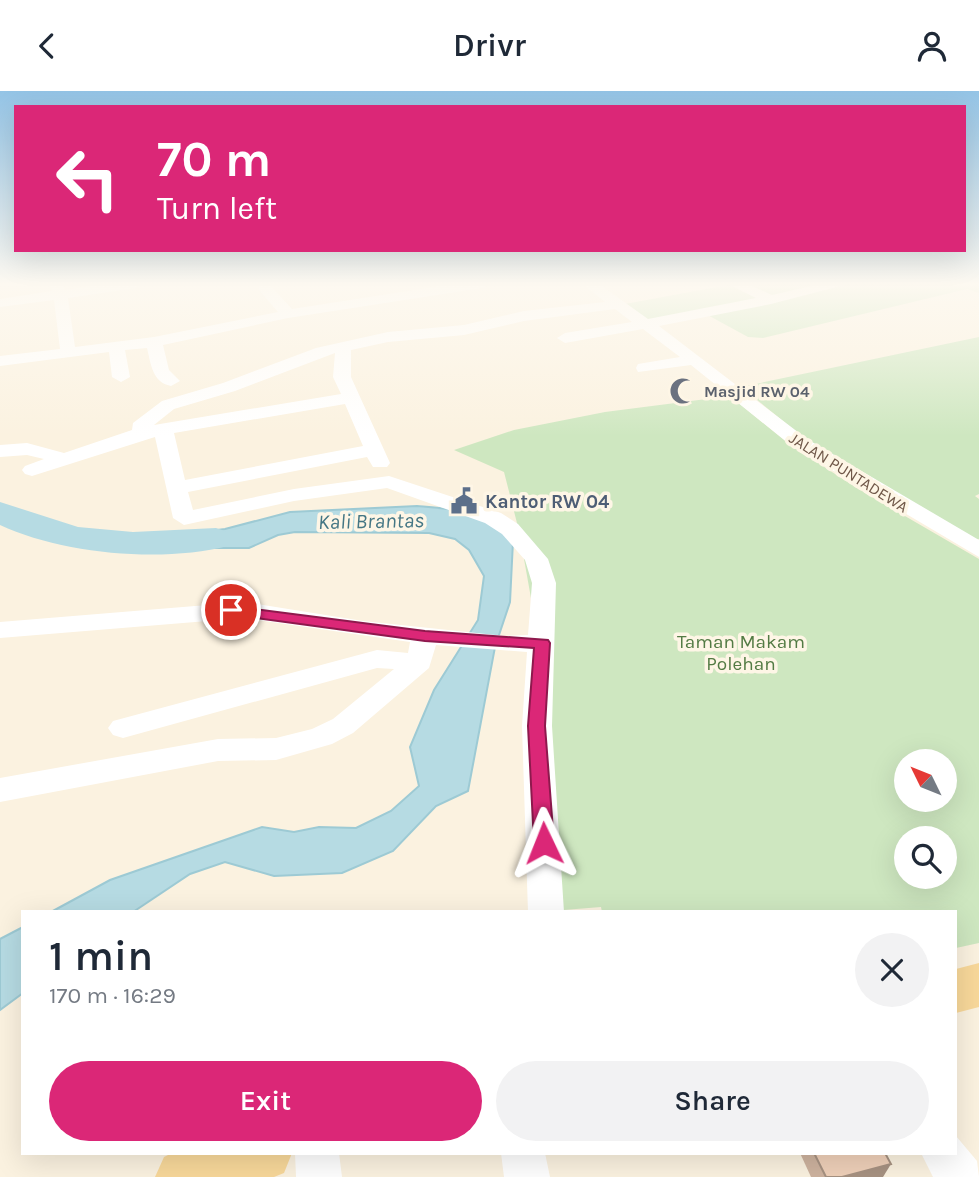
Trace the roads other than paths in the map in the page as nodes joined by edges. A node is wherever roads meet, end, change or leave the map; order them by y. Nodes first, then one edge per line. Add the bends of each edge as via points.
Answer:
1 (65, 335) edge
2 (189, 335) edge
3 (376, 335) edge
4 (432, 335) edge
5 (586, 335) edge
6 (662, 335) edge
7 (565, 338) dead end
8 (154, 342) junction
9 (381, 342) junction
10 (116, 346) junction
11 (343, 347) junction
12 (68, 351) junction
13 (694, 359) junction
14 (0, 361) edge
15 (644, 368) dead end
16 (121, 377) dead end
17 (171, 381) dead end
18 (350, 398) junction
19 (163, 429) junction
20 (142, 433) junction
21 (372, 450) junction
22 (0, 451) edge
23 (62, 458) junction
24 (32, 470) dead end
25 (389, 482) junction
26 (177, 488) junction
27 (979, 550) edge
28 (0, 630) edge
29 (542, 643) junction
30 (433, 645) junction
31 (123, 728) dead end
32 (0, 790) edge
33 (546, 910) edge
34 (979, 985) edge
35 (957, 991) edge
36 (257, 1155) edge
37 (317, 1155) edge
38 (523, 1155) edge
39 (944, 1155) edge
40 (184, 1177) edge
41 (319, 1177) edge
42 (527, 1177) edge
43 (961, 1177) edge

1 - 12 street
2 - 8 street
3 - 9 street
4 - 9 street
5 - 7 street
6 - 13 street, JALAN PUNTADEWA
8 - 10 street
8 - 17 street via 161,372
9 - 11 street
10 - 12 street
10 - 16 street
11 - 18 street via 342,377
11 - 20 street via 312,354 226,395 163,408 140,427
12 - 14 street
13 - 15 street
13 - 27 street, JALAN PUNTADEWA via 800,443
18 - 19 street
18 - 21 street
19 - 20 street
19 - 26 street
20 - 23 street
21 - 25 street
21 - 26 street
22 - 23 street via 27,449
23 - 24 street
25 - 26 street via 294,495 184,518
25 - 29 street via 493,518 510,529 536,559 544,583
28 - 30 street via 244,610
29 - 30 street
29 - 33 street via 537,726
30 - 31 street
30 - 32 street via 343,726 321,737 276,749 218,750
34 - 35 main road
36 - 40 main road
37 - 41 street
38 - 42 street
39 - 43 street

